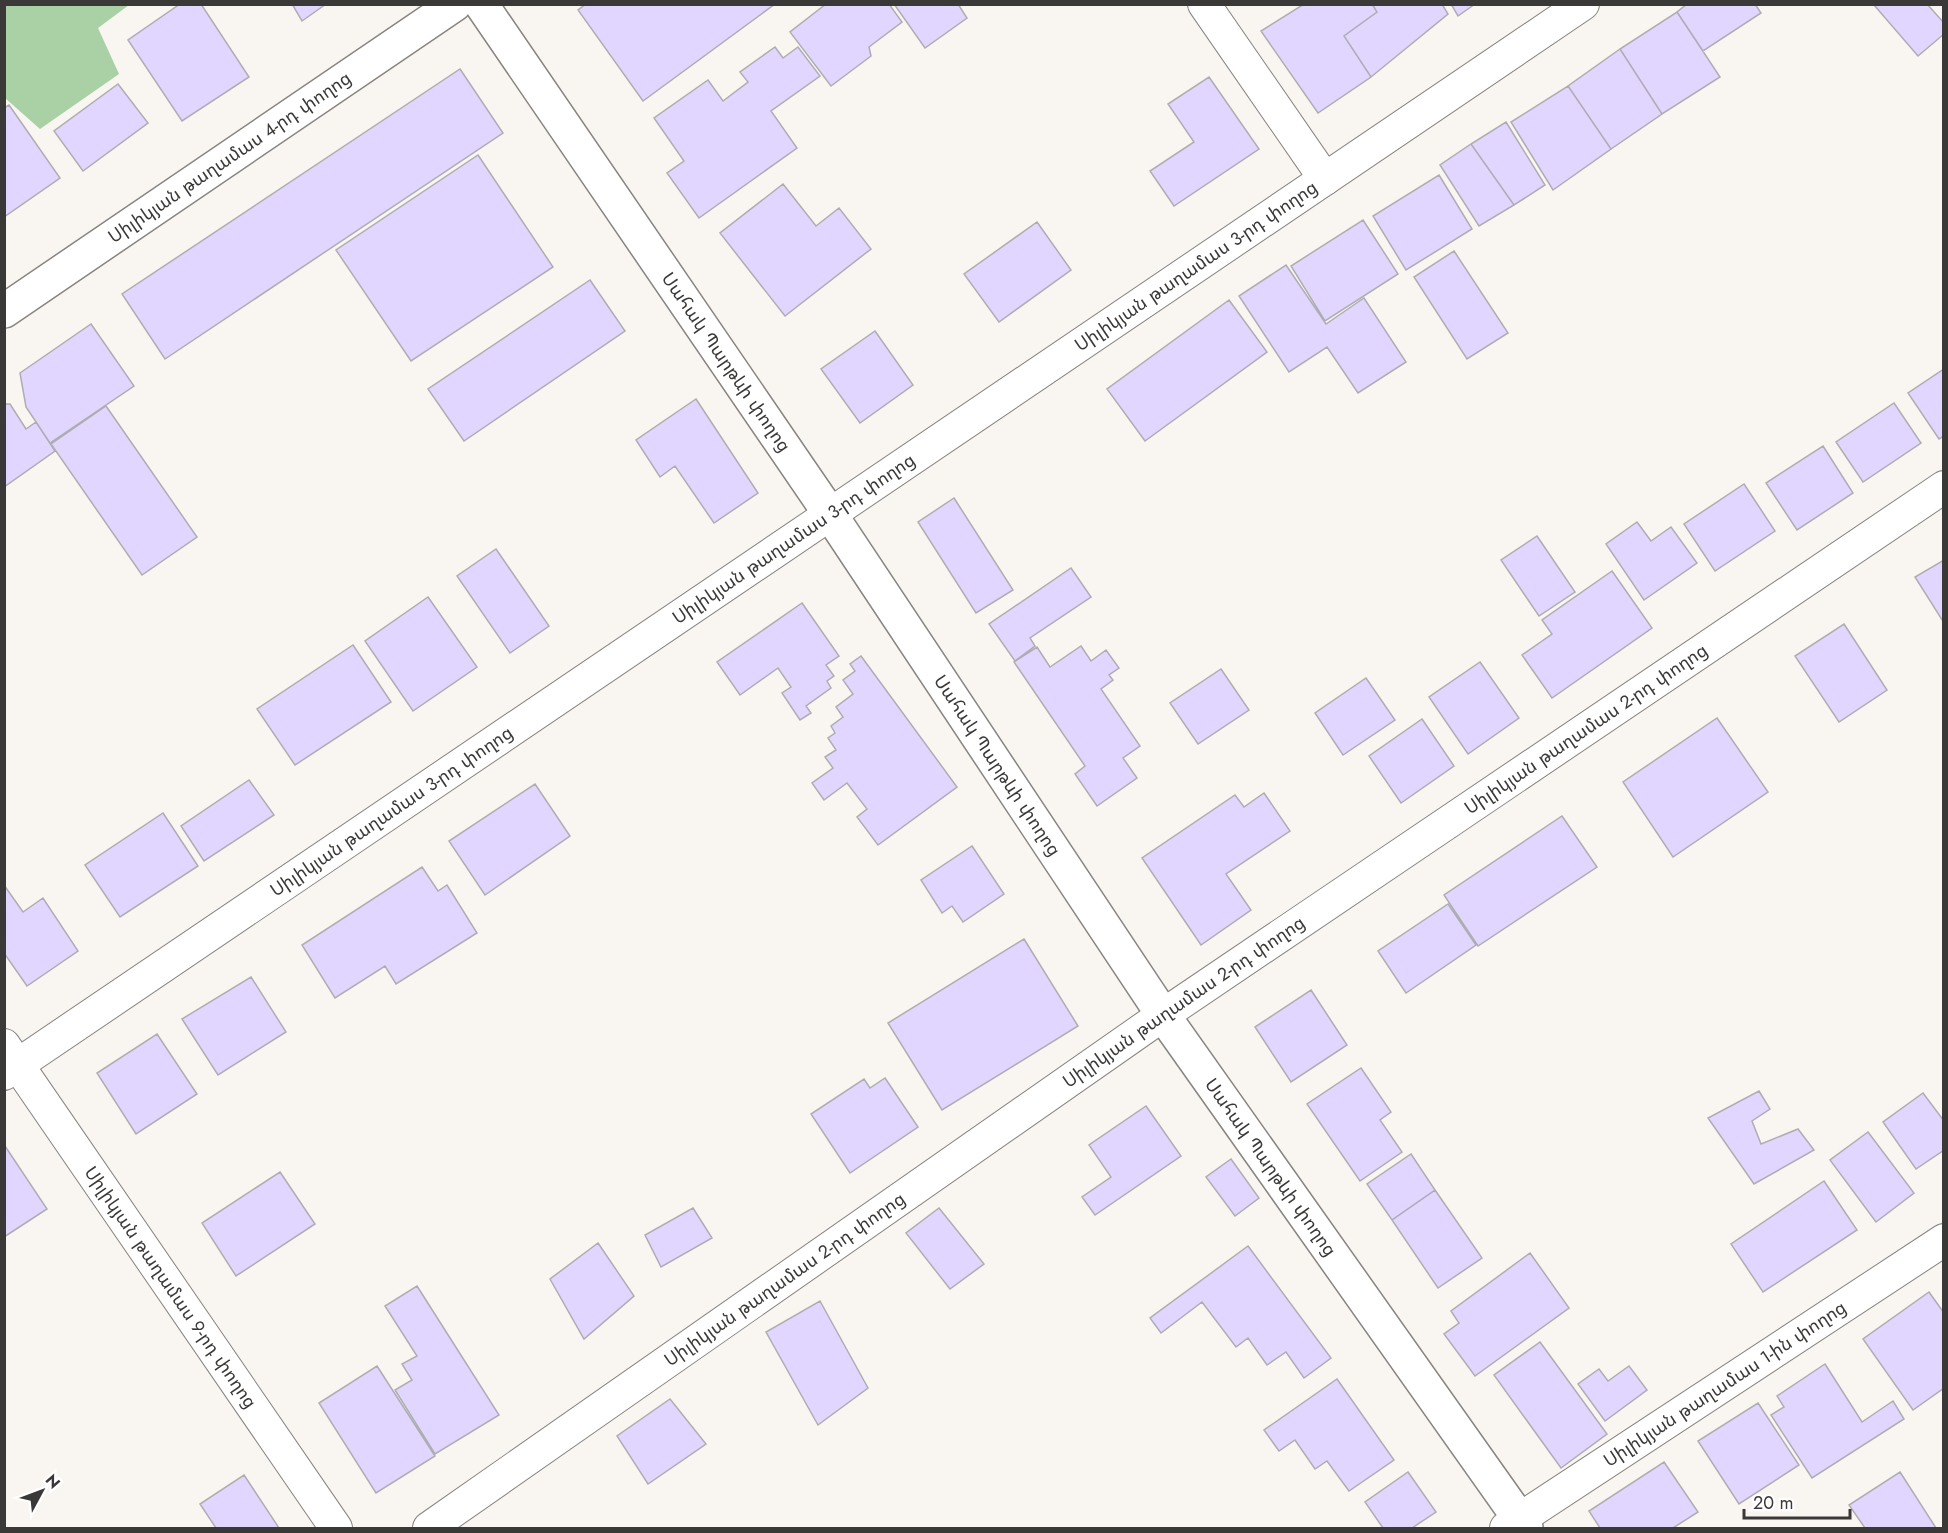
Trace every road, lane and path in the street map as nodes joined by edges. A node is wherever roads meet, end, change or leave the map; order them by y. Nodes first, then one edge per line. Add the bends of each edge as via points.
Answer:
1 (455, 4) edge
2 (481, 4) edge
3 (1204, 4) edge
4 (1583, 4) edge
5 (1325, 179) junction
6 (4, 311) edge
7 (1944, 487) edge
8 (830, 514) junction
9 (1163, 1015) junction
10 (9, 1061) edge
11 (1944, 1240) edge
12 (1517, 1526) edge
13 (336, 1528) edge
14 (429, 1528) edge

1 - 6 main road, Սիլիկյան թաղամաս 4-րդ փողոց
2 - 8 main road, Սահակ Պարթևի փողոց
3 - 5 street
4 - 5 street, Սիլիկյան թաղամաս 3-րդ փողոց
5 - 8 street, Սիլիկյան թաղամաս 3-րդ փողոց
7 - 9 street, Սիլիկյան թաղամաս 2-րդ փողոց
8 - 9 main road, Սահակ Պարթևի փողոց
8 - 10 street, Սիլիկյան թաղամաս 3-րդ փողոց
9 - 12 main road, Սահակ Պարթևի փողոց
9 - 14 street, Սիլիկյան թաղամաս 2-րդ փողոց
10 - 13 street, Սիլիկյան թաղամաս 9-րդ փողոց
11 - 12 street, Սիլիկյան թաղամաս 1-ին փողոց

